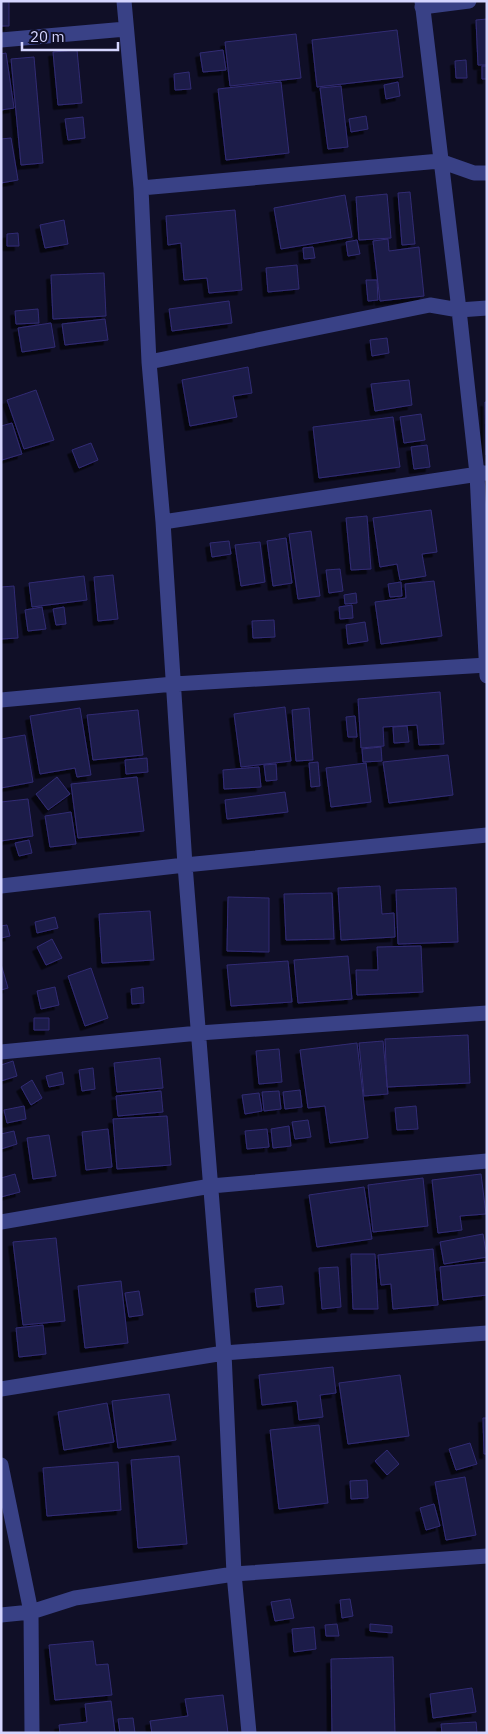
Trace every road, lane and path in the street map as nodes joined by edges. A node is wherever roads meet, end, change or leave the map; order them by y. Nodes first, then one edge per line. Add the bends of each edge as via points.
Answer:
1 (124, 1) edge
2 (469, 1) edge
3 (422, 4) edge
4 (126, 29) junction
5 (1, 40) edge
6 (440, 161) junction
7 (487, 173) edge
8 (141, 188) junction
9 (487, 308) edge
10 (459, 310) junction
11 (149, 362) junction
12 (482, 473) edge
13 (163, 522) junction
14 (486, 665) edge
15 (487, 676) edge
16 (174, 684) junction
17 (1, 700) edge
18 (487, 835) edge
19 (185, 865) junction
20 (1, 886) edge
21 (487, 1013) edge
22 (199, 1033) junction
23 (1, 1052) edge
24 (487, 1162) edge
25 (211, 1186) junction
26 (1, 1222) edge
27 (487, 1333) edge
28 (224, 1353) junction
29 (1, 1389) edge
30 (1, 1465) edge
31 (487, 1556) edge
32 (234, 1574) junction
33 (31, 1612) junction
34 (1, 1615) edge
35 (32, 1733) edge
36 (249, 1733) edge

1 - 4 street
2 - 3 street
3 - 6 street
4 - 5 street
4 - 8 street
6 - 7 street via 474,173
6 - 8 street
6 - 10 street
8 - 11 street
9 - 10 street
10 - 11 street via 430,305
10 - 12 street
11 - 13 street
12 - 13 street
12 - 14 street
13 - 16 street
14 - 15 street
14 - 16 street
16 - 17 street
16 - 19 street
18 - 19 street
19 - 20 street
19 - 22 street
21 - 22 street
22 - 23 street
22 - 25 street
24 - 25 street
25 - 26 street
25 - 28 street
27 - 28 street
28 - 29 street
28 - 32 street
30 - 33 street
31 - 32 street
32 - 33 street via 75,1598
32 - 36 street
33 - 34 street
33 - 35 street

